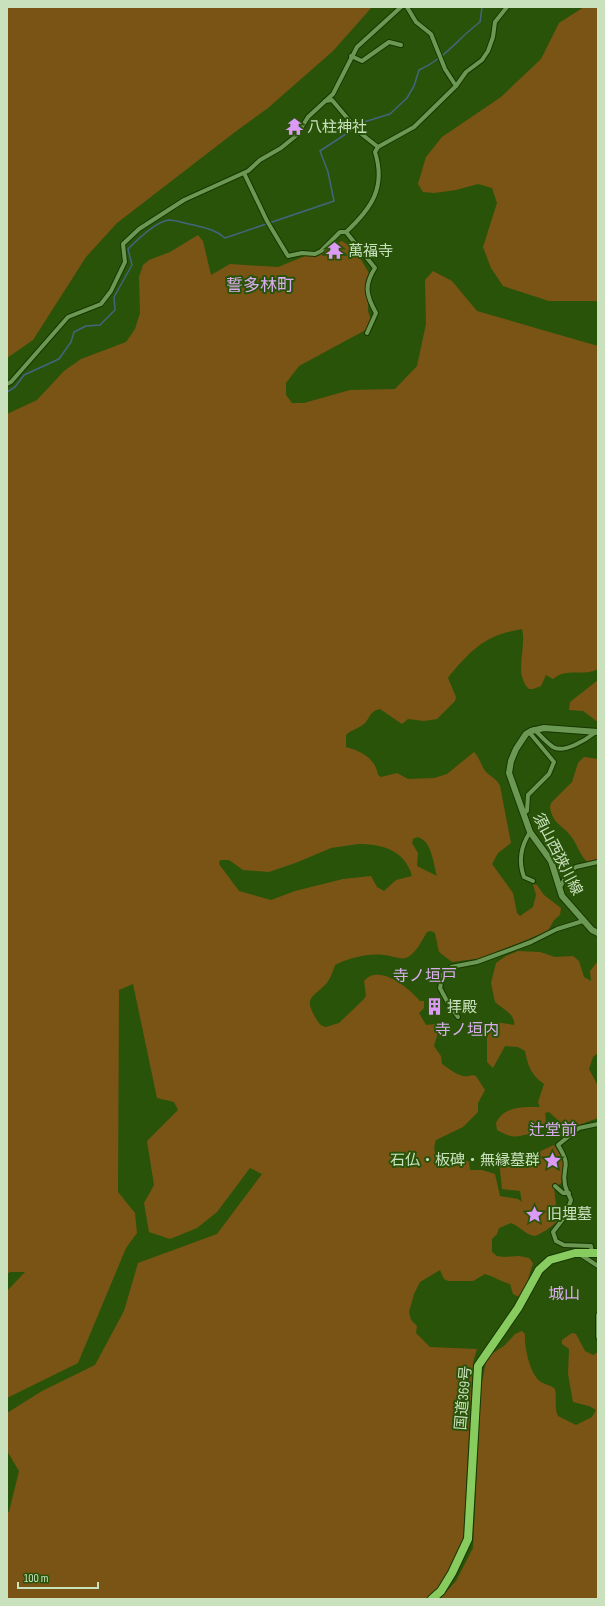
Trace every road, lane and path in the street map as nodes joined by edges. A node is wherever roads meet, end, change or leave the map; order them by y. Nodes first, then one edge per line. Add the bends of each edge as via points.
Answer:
1 (401, 7) edge
2 (407, 7) edge
3 (507, 7) edge
4 (401, 45) dead end
5 (351, 56) junction
6 (456, 86) junction
7 (325, 101) junction
8 (378, 147) junction
9 (244, 173) junction
10 (346, 232) junction
11 (367, 333) dead end
12 (7, 384) edge
13 (532, 731) junction
14 (597, 732) edge
15 (523, 814) junction
16 (530, 832) junction
17 (598, 862) edge
18 (533, 881) dead end
19 (559, 890) junction
20 (583, 921) junction
21 (598, 933) edge
22 (458, 1017) dead end
23 (598, 1124) edge
24 (555, 1186) dead end
25 (569, 1193) junction
26 (575, 1253) junction
27 (595, 1253) edge
28 (598, 1266) edge
29 (598, 1315) edge
30 (598, 1337) edge
31 (432, 1599) edge

1 - 5 street via 356,47
2 - 6 street via 416,22 430,34 445,69
3 - 6 street via 495,22 488,51 482,60 466,72
4 - 5 street via 389,42 362,61
5 - 7 street via 333,94
6 - 8 street via 414,126
7 - 8 street via 332,100 359,132
7 - 9 street via 308,117 297,135
8 - 10 street via 375,152 380,173 376,196 368,209
9 - 10 street via 266,221 288,256 315,254 340,232
9 - 12 street via 184,200 139,229 123,244 125,262 111,291 101,304 68,317
10 - 11 street via 376,268 369,278 367,293 376,313
13 - 14 main road
13 - 14 street via 558,749 573,746
13 - 15 main road, 須山西狭川線 via 526,734 516,749 509,773
13 - 15 street via 554,762 549,774 528,795 527,811
15 - 16 main road, 須山西狭川線
16 - 18 street via 523,843 521,869 524,877
16 - 19 main road, 須山西狭川線 via 551,862
17 - 19 street via 576,866 568,873
19 - 20 main road, 須山西狭川線
20 - 21 main road, 須山西狭川線
20 - 22 street via 557,928 531,942 477,962 451,967 443,974 440,988
23 - 25 street via 579,1128 558,1145 566,1157 565,1185
24 - 25 street
25 - 27 street via 570,1207 555,1227 553,1235 556,1241 564,1245 591,1246
26 - 27 highway, 国道369号
26 - 28 street
26 - 31 highway, 国道369号 via 550,1260 540,1270 518,1308 478,1366 468,1539 452,1573 441,1591
29 - 30 street

